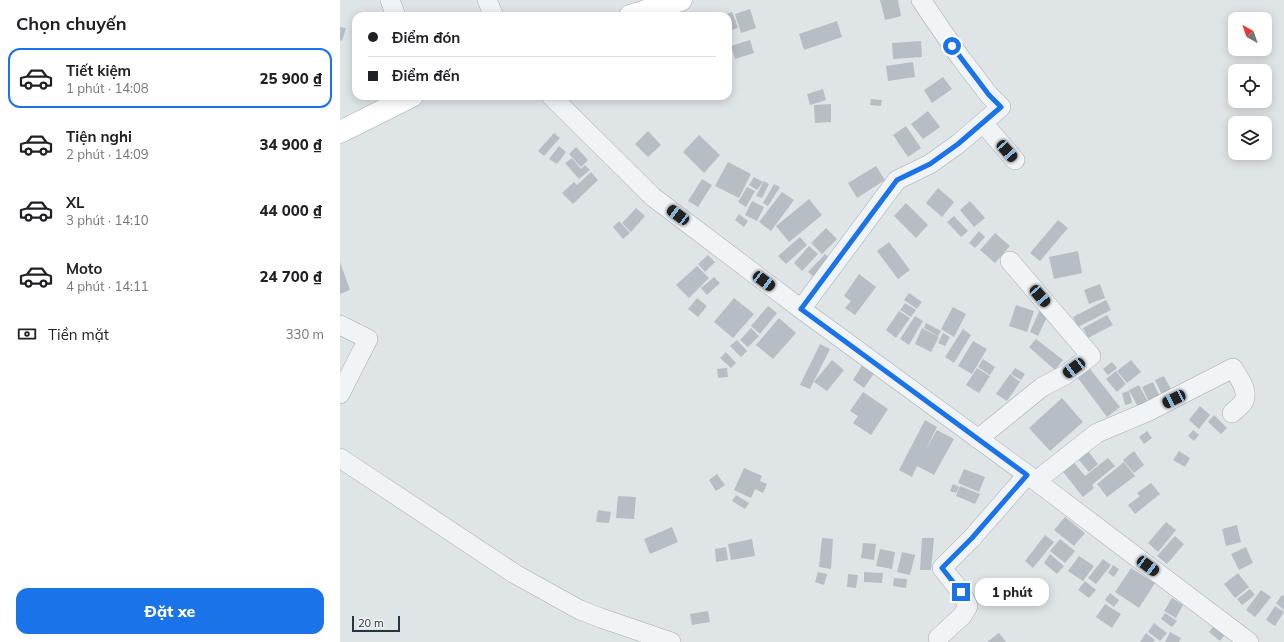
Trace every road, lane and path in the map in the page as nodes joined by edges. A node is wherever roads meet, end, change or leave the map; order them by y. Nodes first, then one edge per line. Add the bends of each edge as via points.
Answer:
1 (390, 0) edge
2 (487, 0) edge
3 (681, 0) edge
4 (921, 0) edge
5 (394, 12) edge
6 (492, 12) edge
7 (643, 12) edge
8 (404, 100) edge
9 (555, 100) edge
10 (983, 123) junction
11 (340, 132) edge
12 (1015, 160) dead end
13 (1010, 261) dead end
14 (801, 309) junction
15 (340, 325) edge
16 (340, 394) edge
17 (1232, 413) dead end
18 (978, 438) junction
19 (340, 458) edge
20 (1032, 478) junction
21 (938, 638) dead end
22 (1237, 638) edge
23 (671, 642) edge

1 - 5 street
2 - 6 street
3 - 7 main road
4 - 10 street via 960,57 1001,107
8 - 11 main road
9 - 14 street via 653,196
10 - 12 street
10 - 14 street via 930,164 897,180
13 - 18 street via 1091,356 1065,375 1042,387
14 - 18 street
15 - 16 street via 368,339
17 - 20 street via 1244,401 1245,394 1232,368 1148,412 1097,433
18 - 20 street
19 - 23 street via 515,574 580,610
20 - 21 street via 942,568 961,592 968,606 962,616
20 - 22 street

